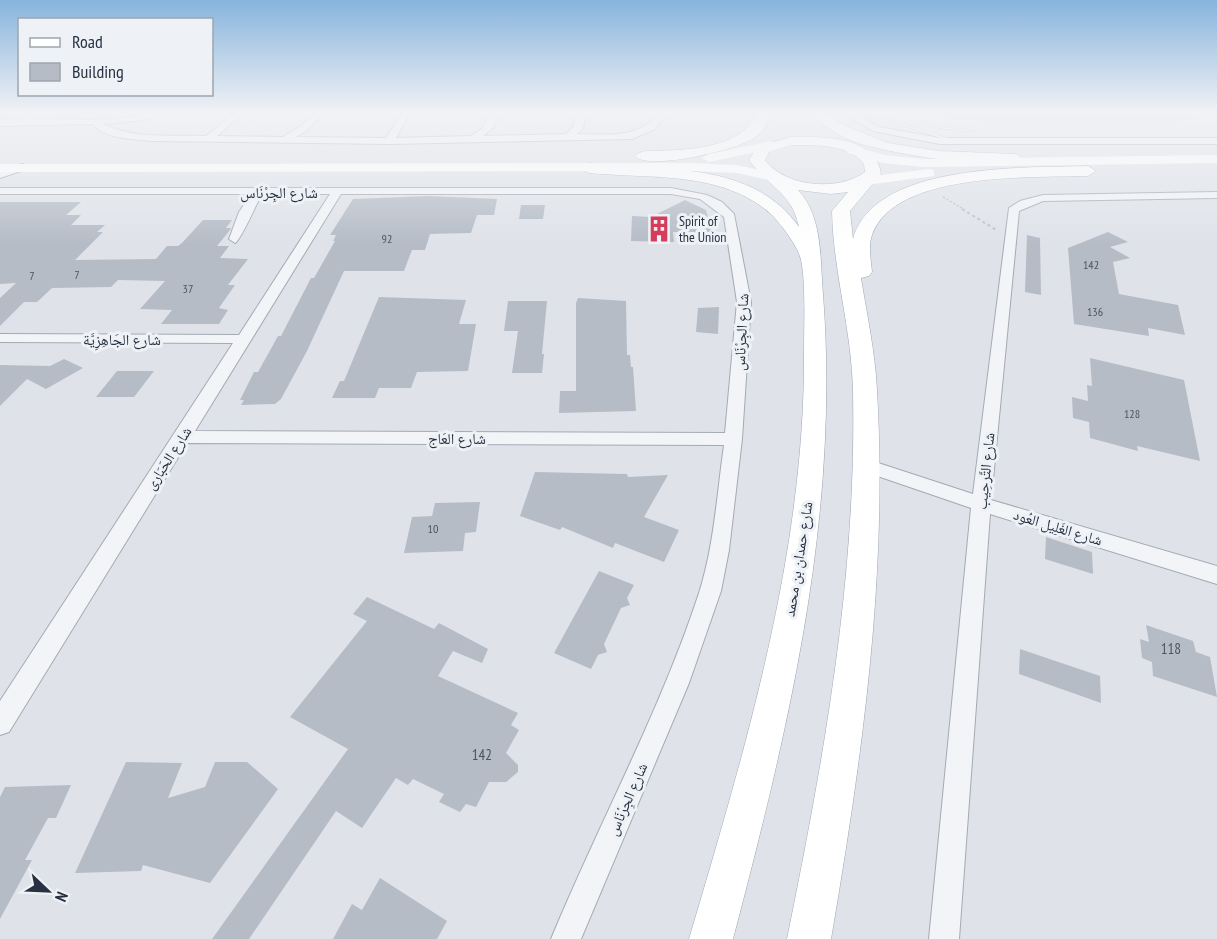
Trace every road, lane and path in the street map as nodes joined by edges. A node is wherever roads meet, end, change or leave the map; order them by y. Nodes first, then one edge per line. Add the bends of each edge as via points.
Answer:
1 (651, 157) edge
2 (716, 157) edge
3 (758, 157) edge
4 (865, 157) edge
5 (876, 157) edge
6 (959, 157) edge
7 (0, 159) edge
8 (1217, 159) edge
9 (590, 164) junction
10 (1084, 166) junction
11 (23, 167) junction
12 (0, 168) edge
13 (1217, 171) edge
14 (0, 175) edge
15 (776, 178) junction
16 (865, 181) junction
17 (926, 186) junction
18 (0, 191) edge
19 (258, 192) junction
20 (337, 192) junction
21 (1217, 195) edge
22 (1011, 236) junction
23 (235, 239) dead end
24 (810, 257) junction
25 (858, 321) junction
26 (0, 338) edge
27 (243, 339) junction
28 (181, 437) junction
29 (733, 439) junction
30 (866, 465) junction
31 (981, 504) junction
32 (1217, 575) edge
33 (0, 723) edge
34 (566, 939) edge
35 (711, 939) edge
36 (809, 939) edge
37 (944, 939) edge

1 - 9 main road
2 - 9 main road
3 - 15 main road, شارع حمدان بن محمد via 759,166
4 - 16 main road via 874,167
5 - 10 main road via 924,163
6 - 10 main road
7 - 9 main road
8 - 10 main road
9 - 11 main road
9 - 15 main road via 723,168
9 - 24 main road via 679,173 728,184 770,205
10 - 13 main road
10 - 16 main road via 949,172
10 - 17 main road
11 - 12 main road
11 - 14 street
15 - 16 main road via 827,189
15 - 24 main road, شارع حمدان بن محمد via 803,209
16 - 25 main road via 841,211
17 - 22 path
17 - 25 main road via 896,198 868,224 861,249
18 - 19 street, شارع الجِرْنَاس
19 - 20 street, شارع الجِرْنَاس
19 - 23 street
20 - 27 street, شارع الحَبَارى
20 - 29 street, شارع الجِرْنَاس via 671,191 716,203 730,216 744,302
21 - 22 street, شارع التَّرحِيب via 1034,200 1013,210
22 - 31 street, شارع التَّرحِيب
24 - 35 main road, شارع حمدان بن محمد via 815,391 812,460 800,546 783,656 756,780
25 - 30 main road via 865,389
26 - 27 street, شارع الجَاهِزِيَّة
27 - 28 street, شارع الحَبَارى
28 - 29 street, شارع العَاج
28 - 33 street, شارع الحَبَارى
29 - 34 street, شارع الجِرْنَاس via 719,550 696,635
30 - 31 street, شارع الغَلِيل العُود
30 - 36 main road via 851,680 832,818
31 - 32 street, شارع الغَلِيل العُود
31 - 37 street, شارع التَّرحِيب

